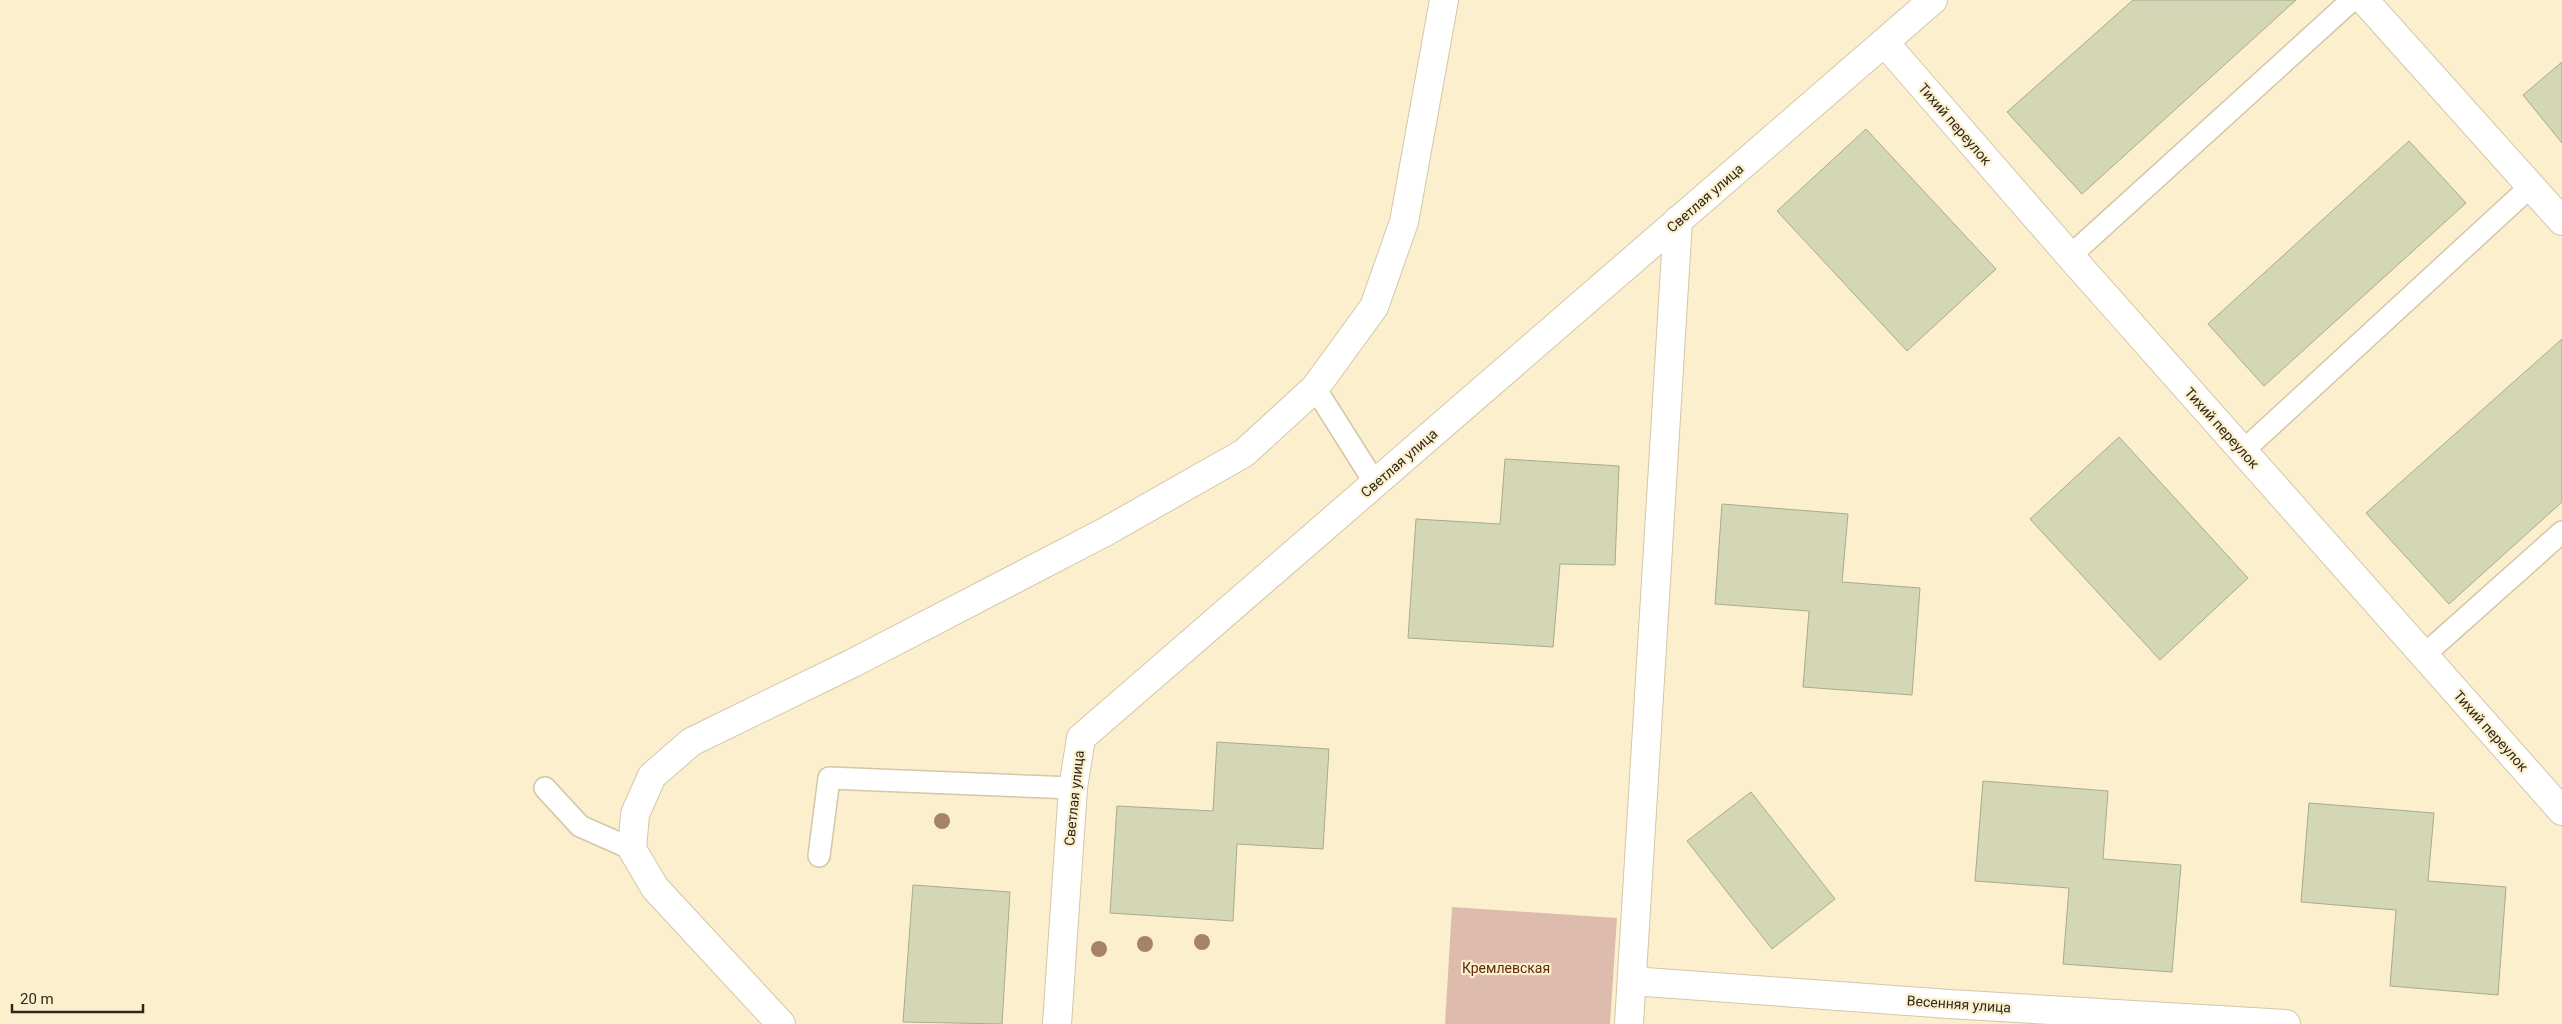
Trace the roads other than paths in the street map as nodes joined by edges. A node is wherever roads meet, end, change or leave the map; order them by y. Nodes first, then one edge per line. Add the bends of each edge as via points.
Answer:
1 (1444, 0) edge
2 (1933, 0) edge
3 (2352, 0) edge
4 (2364, 0) edge
5 (1885, 43) junction
6 (2531, 186) junction
7 (1678, 220) junction
8 (2562, 221) edge
9 (2070, 256) junction
10 (1315, 388) junction
11 (2243, 451) junction
12 (1375, 483) junction
13 (2562, 532) edge
14 (2424, 655) junction
15 (545, 788) dead end
16 (1073, 788) junction
17 (2562, 811) edge
18 (632, 849) junction
19 (819, 856) dead end
20 (1632, 981) junction
21 (782, 1024) edge
22 (1057, 1024) edge
23 (1629, 1024) edge
24 (2286, 1024) edge

1 - 10 street via 1404,222 1374,307
2 - 5 street, Светлая улица
3 - 9 lane
4 - 6 street
5 - 7 street, Светлая улица
5 - 9 street, Тихий переулок
6 - 8 street
6 - 11 lane
7 - 12 street, Светлая улица
7 - 20 street
9 - 11 street, Тихий переулок
10 - 12 lane
10 - 18 street via 1244,453 1105,532 871,654 691,742 652,776 635,814
11 - 14 street, Тихий переулок
12 - 16 street, Светлая улица via 1081,738
13 - 14 lane
14 - 17 street, Тихий переулок
15 - 18 lane via 580,826
16 - 19 lane via 829,778
16 - 22 street, Светлая улица
18 - 21 street via 655,888
20 - 23 street
20 - 24 street, Весенняя улица

